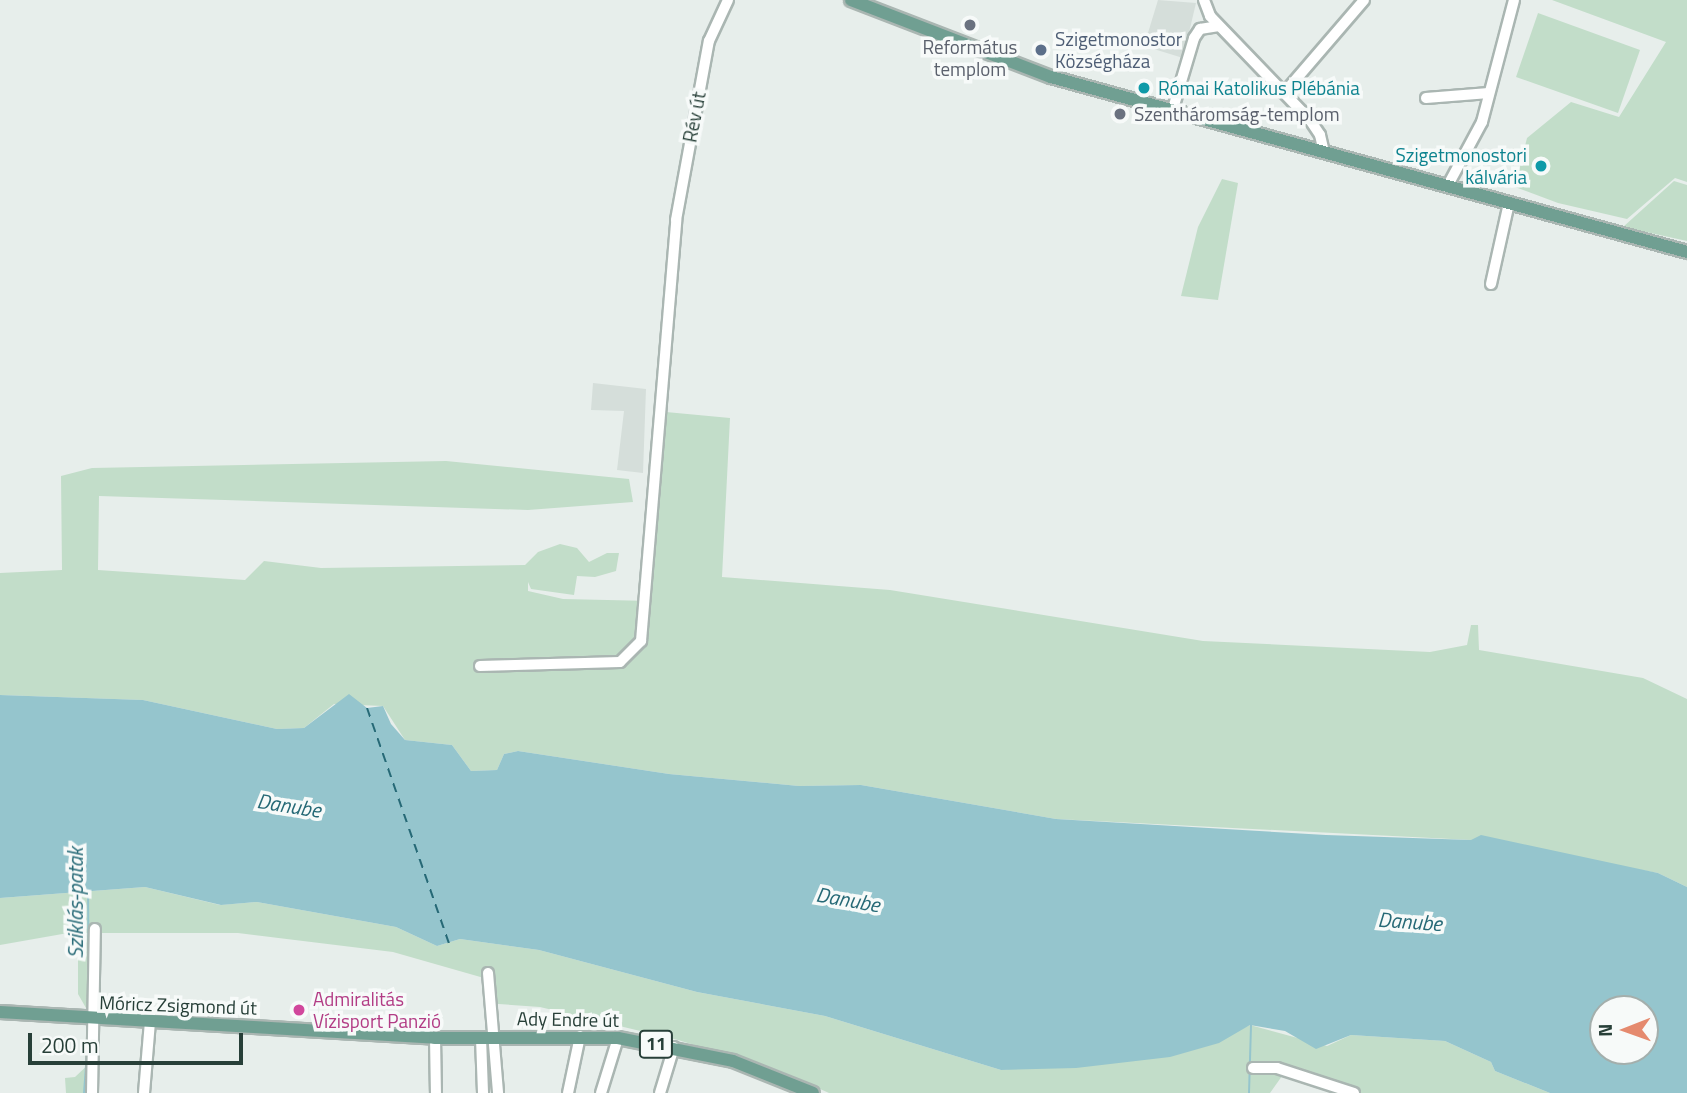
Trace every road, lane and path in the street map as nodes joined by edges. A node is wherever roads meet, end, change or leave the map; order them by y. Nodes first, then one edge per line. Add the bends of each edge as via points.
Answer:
1 (728, 0) edge
2 (851, 0) edge
3 (1204, 0) edge
4 (1364, 0) edge
5 (1514, 0) edge
6 (1219, 26) junction
7 (1285, 92) junction
8 (1489, 93) junction
9 (1426, 98) dead end
10 (1172, 112) junction
11 (1324, 153) junction
12 (1447, 187) junction
13 (1509, 203) junction
14 (1687, 252) edge
15 (1492, 285) dead end
16 (480, 666) dead end
17 (95, 929) dead end
18 (488, 973) dead end
19 (0, 1012) edge
20 (96, 1021) junction
21 (150, 1021) junction
22 (580, 1036) junction
23 (435, 1038) junction
24 (486, 1038) junction
25 (618, 1038) junction
26 (674, 1046) junction
27 (1253, 1068) dead end
28 (798, 1090) edge
29 (92, 1093) edge
30 (144, 1093) edge
31 (436, 1093) edge
32 (483, 1093) edge
33 (498, 1093) edge
34 (568, 1093) edge
35 (601, 1093) edge
36 (660, 1093) edge
37 (813, 1093) edge
38 (1354, 1093) edge

1 - 16 street, Rév út via 709,41 673,239 641,641 620,662
2 - 10 main road via 978,52
3 - 6 street
4 - 7 street
5 - 8 street
6 - 7 street
6 - 10 street via 1200,29 1194,38
7 - 11 street via 1320,135
8 - 9 street
8 - 12 street via 1482,122
10 - 11 main road
11 - 12 main road
12 - 13 main road
13 - 14 main road
13 - 15 street
17 - 20 street
18 - 24 street
19 - 20 main road, Móricz Zsigmond út / 11
20 - 21 main road, Móricz Zsigmond út / 11
20 - 29 street
21 - 23 main road, Móricz Zsigmond út / 11
21 - 30 street
22 - 24 main road, Ady Endre út / 11
22 - 25 main road, Ady Endre út / 11
22 - 34 street
23 - 24 main road, Móricz Zsigmond út / 11
23 - 31 street
24 - 32 street
24 - 33 street
25 - 26 main road, Ady Endre út / 11
25 - 35 street
26 - 28 main road, Ady Endre út / 11 via 733,1061
26 - 36 street
27 - 38 street via 1277,1068
28 - 37 main road, Ady Endre út / 11

